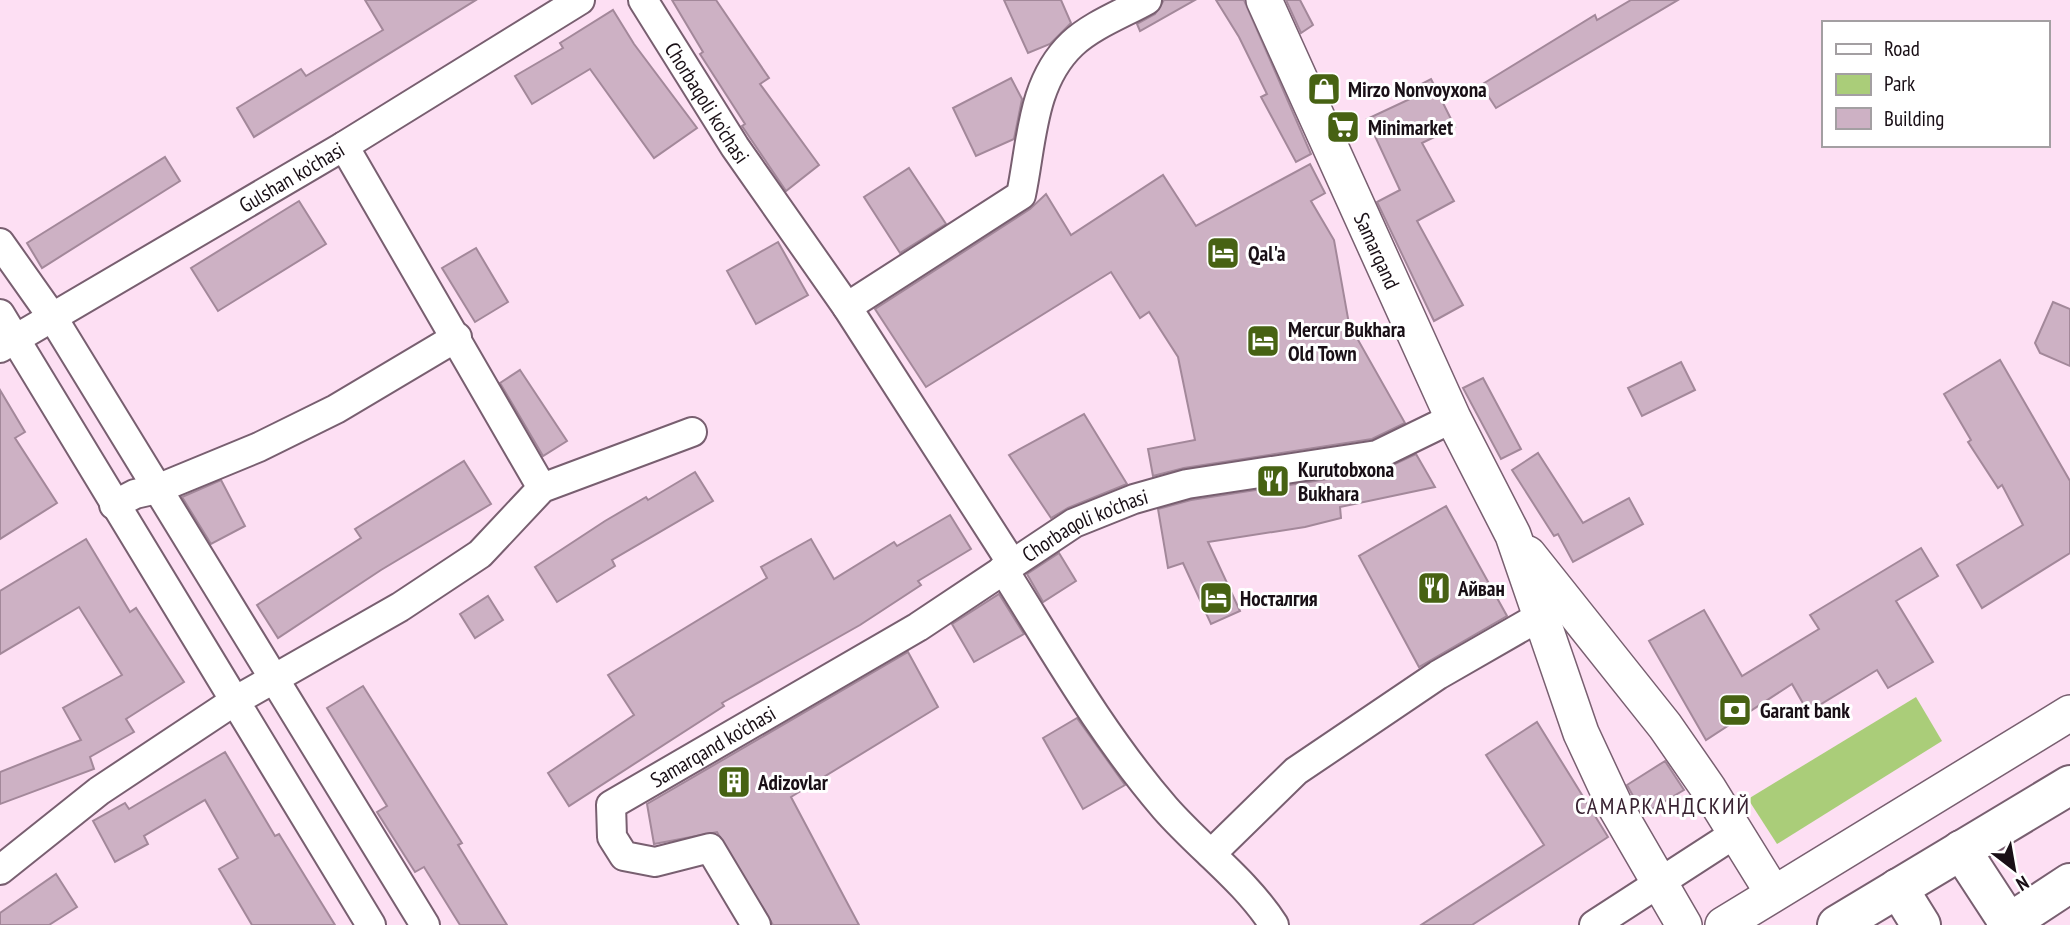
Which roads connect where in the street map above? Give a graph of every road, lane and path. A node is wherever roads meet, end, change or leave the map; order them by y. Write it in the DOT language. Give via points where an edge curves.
graph roads {
  1 [pos="580,0"];
  2 [pos="643,0"];
  3 [pos="1147,0"];
  4 [pos="1264,0"];
  5 [pos="344,146"];
  6 [pos="0,243"];
  7 [pos="847,307"];
  8 [pos="0,314"];
  9 [pos="52,318"];
  10 [pos="457,337"];
  11 [pos="8,344"];
  12 [pos="1452,418"];
  13 [pos="692,432"];
  14 [pos="542,488"];
  15 [pos="157,489"];
  16 [pos="114,505"];
  17 [pos="1513,535"];
  18 [pos="1007,566"];
  19 [pos="1539,617"];
  20 [pos="274,680"];
  21 [pos="233,702"];
  22 [pos="2070,713"];
  23 [pos="2070,785"];
  24 [pos="1736,833"];
  25 [pos="1961,850"];
  26 [pos="1211,854"];
  27 [pos="0,870"];
  28 [pos="1660,883"];
  29 [pos="2070,883"];
  30 [pos="1898,888"];
  31 [pos="1773,893"];
  32 [pos="2008,924"];
  33 [pos="371,925"];
  34 [pos="425,925"];
  35 [pos="756,925"];
  36 [pos="1274,925"];
  37 [pos="1594,925"];
  38 [pos="1684,925"];
  39 [pos="1723,925"];
  40 [pos="1837,925"];
  41 [pos="1921,925"];
  1 -- 5 [label="street, Gulshan ko'chasi"];
  2 -- 7 [label="street, Chorbaqoli ko'chasi" via="734,147"];
  3 -- 7 [label="street" via="1073,43 1053,69 1031,131 1021,195"];
  4 -- 12 [label="street, Samarqand"];
  5 -- 9 [label="street, Gulshan ko'chasi"];
  5 -- 10 [label="street"];
  6 -- 9 [label="street"];
  7 -- 18 [label="street, Chorbaqoli ko'chasi"];
  8 -- 11 [label="street"];
  9 -- 11 [label="street, Gulshan ko'chasi"];
  9 -- 15 [label="street"];
  10 -- 14 [label="street"];
  10 -- 15 [label="street" via="336,409"];
  11 -- 16 [label="street"];
  12 -- 17 [label="street, Samarqand"];
  12 -- 18 [label="street, Chorbaqoli ko'chasi" via="1377,455 1187,484 1133,499 1074,523"];
  13 -- 14 [label="street"];
  14 -- 20 [label="street" via="480,554"];
  15 -- 16 [label="street"];
  15 -- 20 [label="street"];
  16 -- 21 [label="street"];
  17 -- 19 [label="street, Samarqand"];
  17 -- 24 [label="street, Samarqand" via="1665,726"];
  18 -- 26 [label="street" via="1121,752"];
  18 -- 35 [label="street, Samarqand ko'chasi" via="918,626 611,805 612,837 624,856 655,862 710,848"];
  19 -- 26 [label="street" via="1438,675 1296,771"];
  19 -- 28 [label="street, Samarqand" via="1581,733 1615,806"];
  20 -- 21 [label="street"];
  20 -- 34 [label="street"];
  21 -- 27 [label="street" via="99,792"];
  21 -- 33 [label="street"];
  22 -- 31 [label="street"];
  23 -- 25 [label="main road"];
  24 -- 28 [label="street"];
  24 -- 31 [label="street, Samarqand"];
  25 -- 30 [label="main road"];
  25 -- 32 [label="main road"];
  26 -- 36 [label="street"];
  28 -- 37 [label="street"];
  28 -- 38 [label="street, Samarqand"];
  29 -- 32 [label="main road"];
  30 -- 40 [label="main road"];
  30 -- 41 [label="main road"];
  31 -- 39 [label="street"];
}
